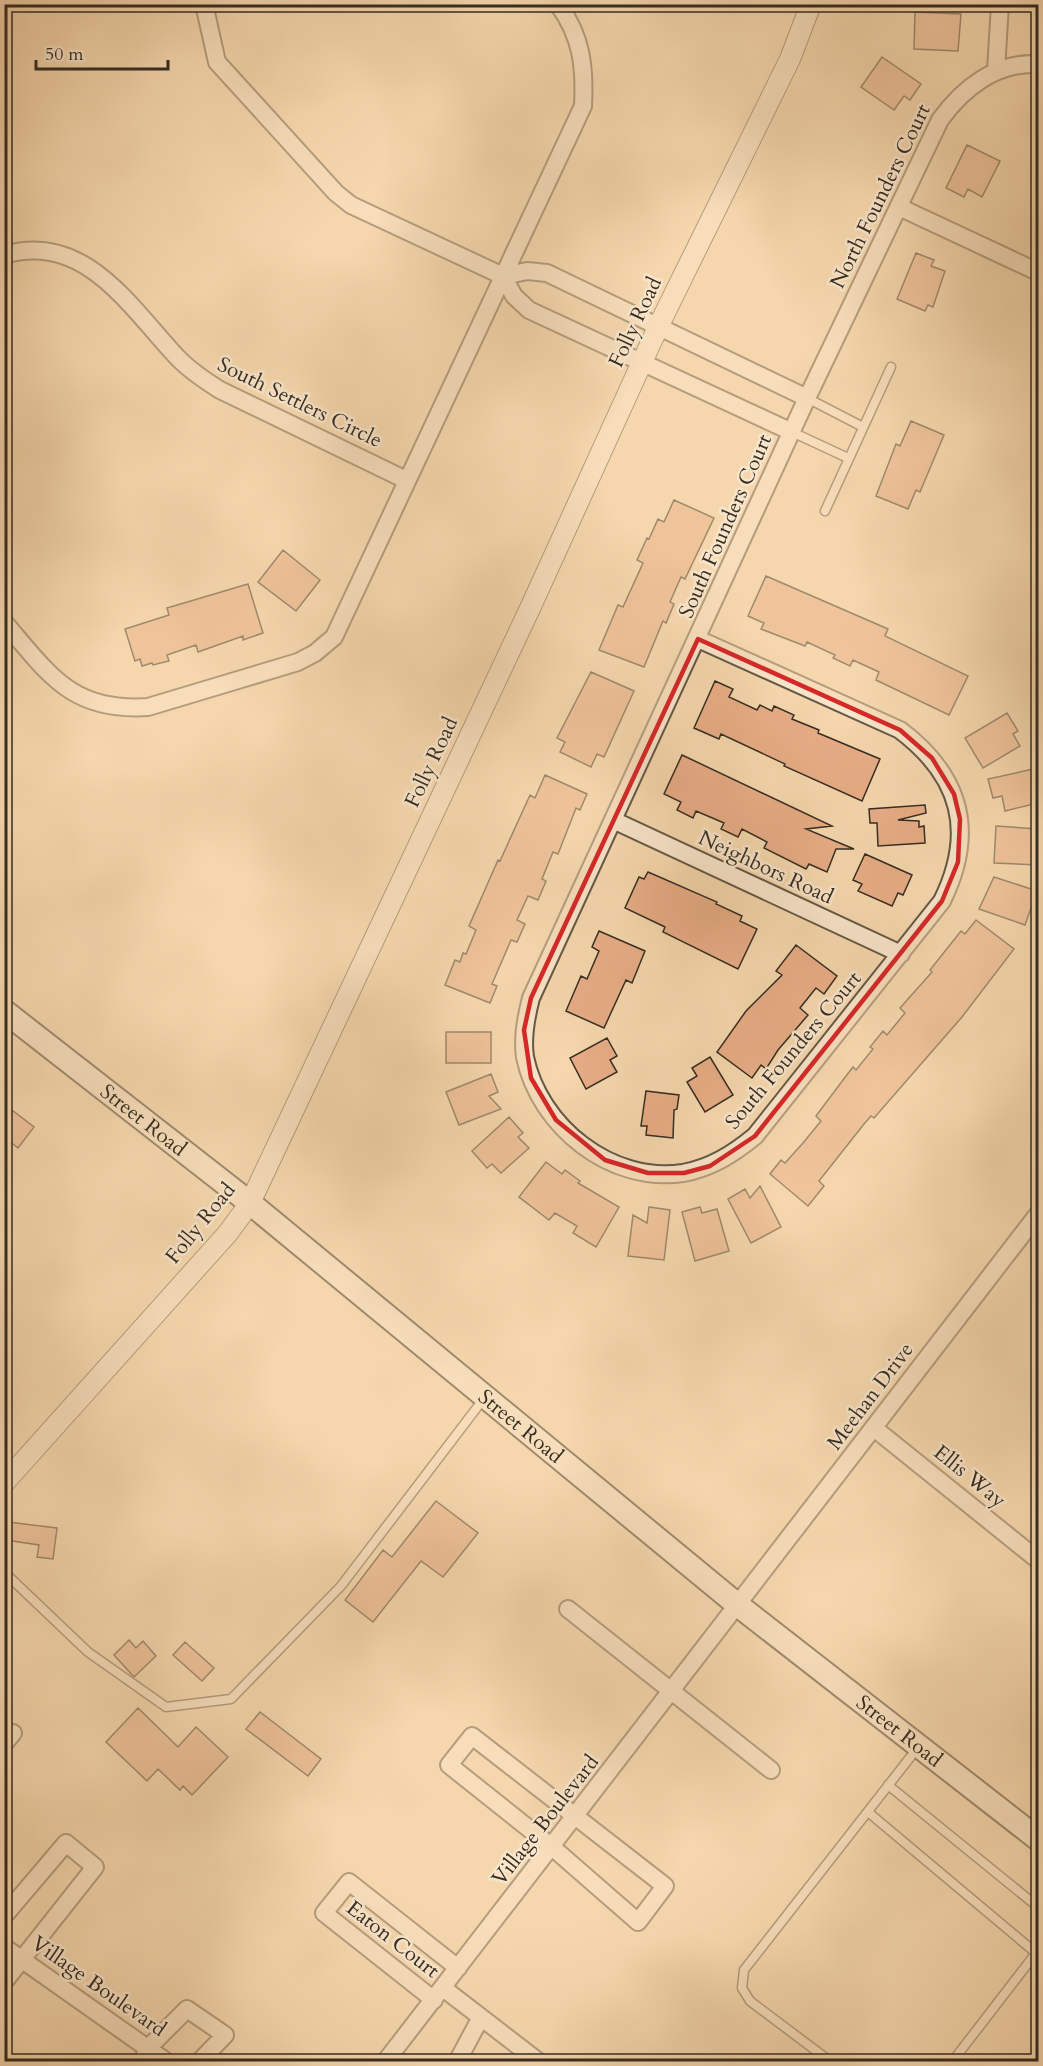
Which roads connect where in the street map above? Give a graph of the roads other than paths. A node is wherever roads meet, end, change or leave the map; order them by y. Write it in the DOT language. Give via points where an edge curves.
graph roads {
  1 [pos="204,4"];
  2 [pos="558,4"];
  3 [pos="811,4"];
  4 [pos="1000,4"];
  5 [pos="1038,64"];
  6 [pos="996,71"];
  7 [pos="899,207"];
  8 [pos="4,255"];
  9 [pos="1038,272"];
  10 [pos="503,276"];
  11 [pos="659,325"];
  12 [pos="642,363"];
  13 [pos="891,367"];
  14 [pos="807,398"];
  15 [pos="863,427"];
  16 [pos="792,432"];
  17 [pos="848,458"];
  18 [pos="406,480"];
  19 [pos="825,511"];
  20 [pos="4,622"];
  21 [pos="698,639"];
  22 [pos="613,820"];
  23 [pos="901,954"];
  24 [pos="4,1011"];
  25 [pos="250,1203"];
  26 [pos="1038,1214"];
  27 [pos="485,1397"];
  28 [pos="874,1428"];
  29 [pos="4,1483"];
  30 [pos="1038,1560"];
  31 [pos="4,1572"];
  32 [pos="739,1606"];
  33 [pos="568,1609"];
  34 [pos="673,1691"];
  35 [pos="919,1746"];
  36 [pos="771,1770"];
  37 [pos="888,1785"];
  38 [pos="868,1812"];
  39 [pos="575,1817"];
  40 [pos="1038,1839"];
  41 [pos="552,1847"];
  42 [pos="1038,1907"];
  43 [pos="4,1916"];
  44 [pos="4,1947"];
  45 [pos="1037,1951"];
  46 [pos="22,1959"];
  47 [pos="458,1968"];
  48 [pos="4,1982"];
  49 [pos="438,1994"];
  50 [pos="481,2017"];
  51 [pos="145,2055"];
  52 [pos="516,2055"];
  53 [pos="167,2061"];
  54 [pos="199,2061"];
  55 [pos="386,2061"];
  56 [pos="457,2061"];
  57 [pos="539,2061"];
  58 [pos="831,2061"];
  59 [pos="952,2061"];
  1 -- 10 [label="street" via="217,62 336,193 351,205"];
  2 -- 10 [label="street" via="574,29 581,50 585,71 583,106"];
  3 -- 11 [label="street, Folly Road" via="790,59"];
  4 -- 6 [label="street"];
  5 -- 6 [label="street, North Founders Court"];
  6 -- 7 [label="street, North Founders Court" via="954,100 940,120"];
  7 -- 9 [label="street"];
  7 -- 14 [label="street, North Founders Court"];
  8 -- 18 [label="street, South Settlers Circle" via="40,251 72,258 87,266 111,283 177,357 202,379"];
  10 -- 11 [label="street" via="527,271 547,273"];
  10 -- 12 [label="street" via="528,310"];
  10 -- 18 [label="street"];
  11 -- 12 [label="street, Folly Road"];
  11 -- 14 [label="street"];
  12 -- 16 [label="street"];
  12 -- 25 [label="street, Folly Road"];
  13 -- 15 [label="lane"];
  14 -- 15 [label="lane"];
  14 -- 16 [label="street, North Founders Court"];
  15 -- 17 [label="lane"];
  16 -- 17 [label="lane"];
  16 -- 21 [label="street, South Founders Court"];
  17 -- 19 [label="lane"];
  18 -- 20 [label="street" via="334,637 298,662 148,707 110,706 72,693 56,682"];
  21 -- 22 [label="street, South Founders Court"];
  21 -- 23 [label="street, South Founders Court" via="900,730 932,758 946,779 960,819 958,862 942,901"];
  22 -- 23 [label="street, Neighbors Road"];
  22 -- 23 [label="street, South Founders Court" via="531,998 524,1030 525,1054 541,1100 582,1145 605,1160 630,1169 666,1174 710,1166 734,1153 755,1136"];
  24 -- 25 [label="main road, Street Road"];
  25 -- 27 [label="main road, Street Road"];
  25 -- 29 [label="street, Folly Road" via="228,1233"];
  26 -- 28 [label="street, Meehan Drive"];
  27 -- 31 [label="lane" via="340,1586 231,1699 166,1707 88,1652"];
  27 -- 32 [label="main road, Street Road"];
  28 -- 30 [label="street, Ellis Way"];
  28 -- 32 [label="street, Meehan Drive"];
  32 -- 34 [label="street, Village Boulevard"];
  32 -- 35 [label="main road, Street Road"];
  33 -- 34 [label="street"];
  34 -- 36 [label="street"];
  34 -- 39 [label="street, Village Boulevard"];
  35 -- 37 [label="lane"];
  35 -- 40 [label="main road, Street Road"];
  37 -- 38 [label="lane"];
  37 -- 42 [label="lane"];
  38 -- 45 [label="lane"];
  38 -- 58 [label="lane" via="744,1970 742,1988 750,2001"];
  39 -- 41 [label="street, Village Boulevard"];
  39 -- 41 [label="street" via="665,1886 638,1922"];
  39 -- 41 [label="street" via="472,1736 449,1765"];
  41 -- 47 [label="street, Village Boulevard"];
  43 -- 46 [label="street" via="66,1843 94,1867"];
  44 -- 46 [label="street, Village Boulevard"];
  45 -- 59 [label="lane"];
  46 -- 48 [label="street"];
  46 -- 51 [label="street, Village Boulevard"];
  47 -- 49 [label="street, Village Boulevard"];
  47 -- 49 [label="street, Eaton Court" via="349,1882 324,1913"];
  49 -- 50 [label="street"];
  49 -- 55 [label="street, Village Boulevard"];
  50 -- 52 [label="street"];
  50 -- 56 [label="street"];
  51 -- 53 [label="street, Village Boulevard"];
  51 -- 54 [label="street" via="187,2009 225,2035"];
  52 -- 57 [label="street"];
}
